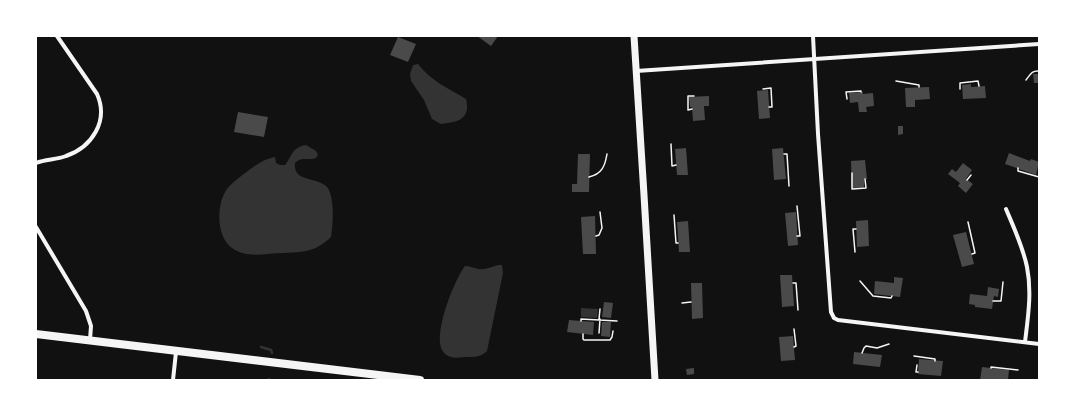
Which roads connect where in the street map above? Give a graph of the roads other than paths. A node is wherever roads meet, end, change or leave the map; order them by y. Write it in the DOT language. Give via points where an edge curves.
graph roads {
  1 [pos="57,36"];
  2 [pos="634,36"];
  3 [pos="813,36"];
  4 [pos="1039,44"];
  5 [pos="815,58"];
  6 [pos="636,71"];
  7 [pos="36,163"];
  8 [pos="1006,208"];
  9 [pos="36,227"];
  10 [pos="36,334"];
  11 [pos="90,340"];
  12 [pos="1025,342"];
  13 [pos="1039,344"];
  14 [pos="176,352"];
  15 [pos="173,380"];
  16 [pos="420,380"];
  17 [pos="654,380"];
  1 -- 7 [label="street" via="97,94 100,101 99,125 91,140 82,148 65,157"];
  2 -- 6 [label="street"];
  3 -- 5 [label="street"];
  4 -- 5 [label="street"];
  5 -- 6 [label="street"];
  5 -- 12 [label="street" via="831,312 834,318"];
  6 -- 17 [label="street"];
  8 -- 12 [label="street" via="1027,267 1029,310"];
  9 -- 11 [label="street" via="86,311 91,326"];
  10 -- 11 [label="main road"];
  11 -- 14 [label="main road"];
  12 -- 13 [label="street"];
  14 -- 15 [label="street"];
  14 -- 16 [label="main road"];
}
